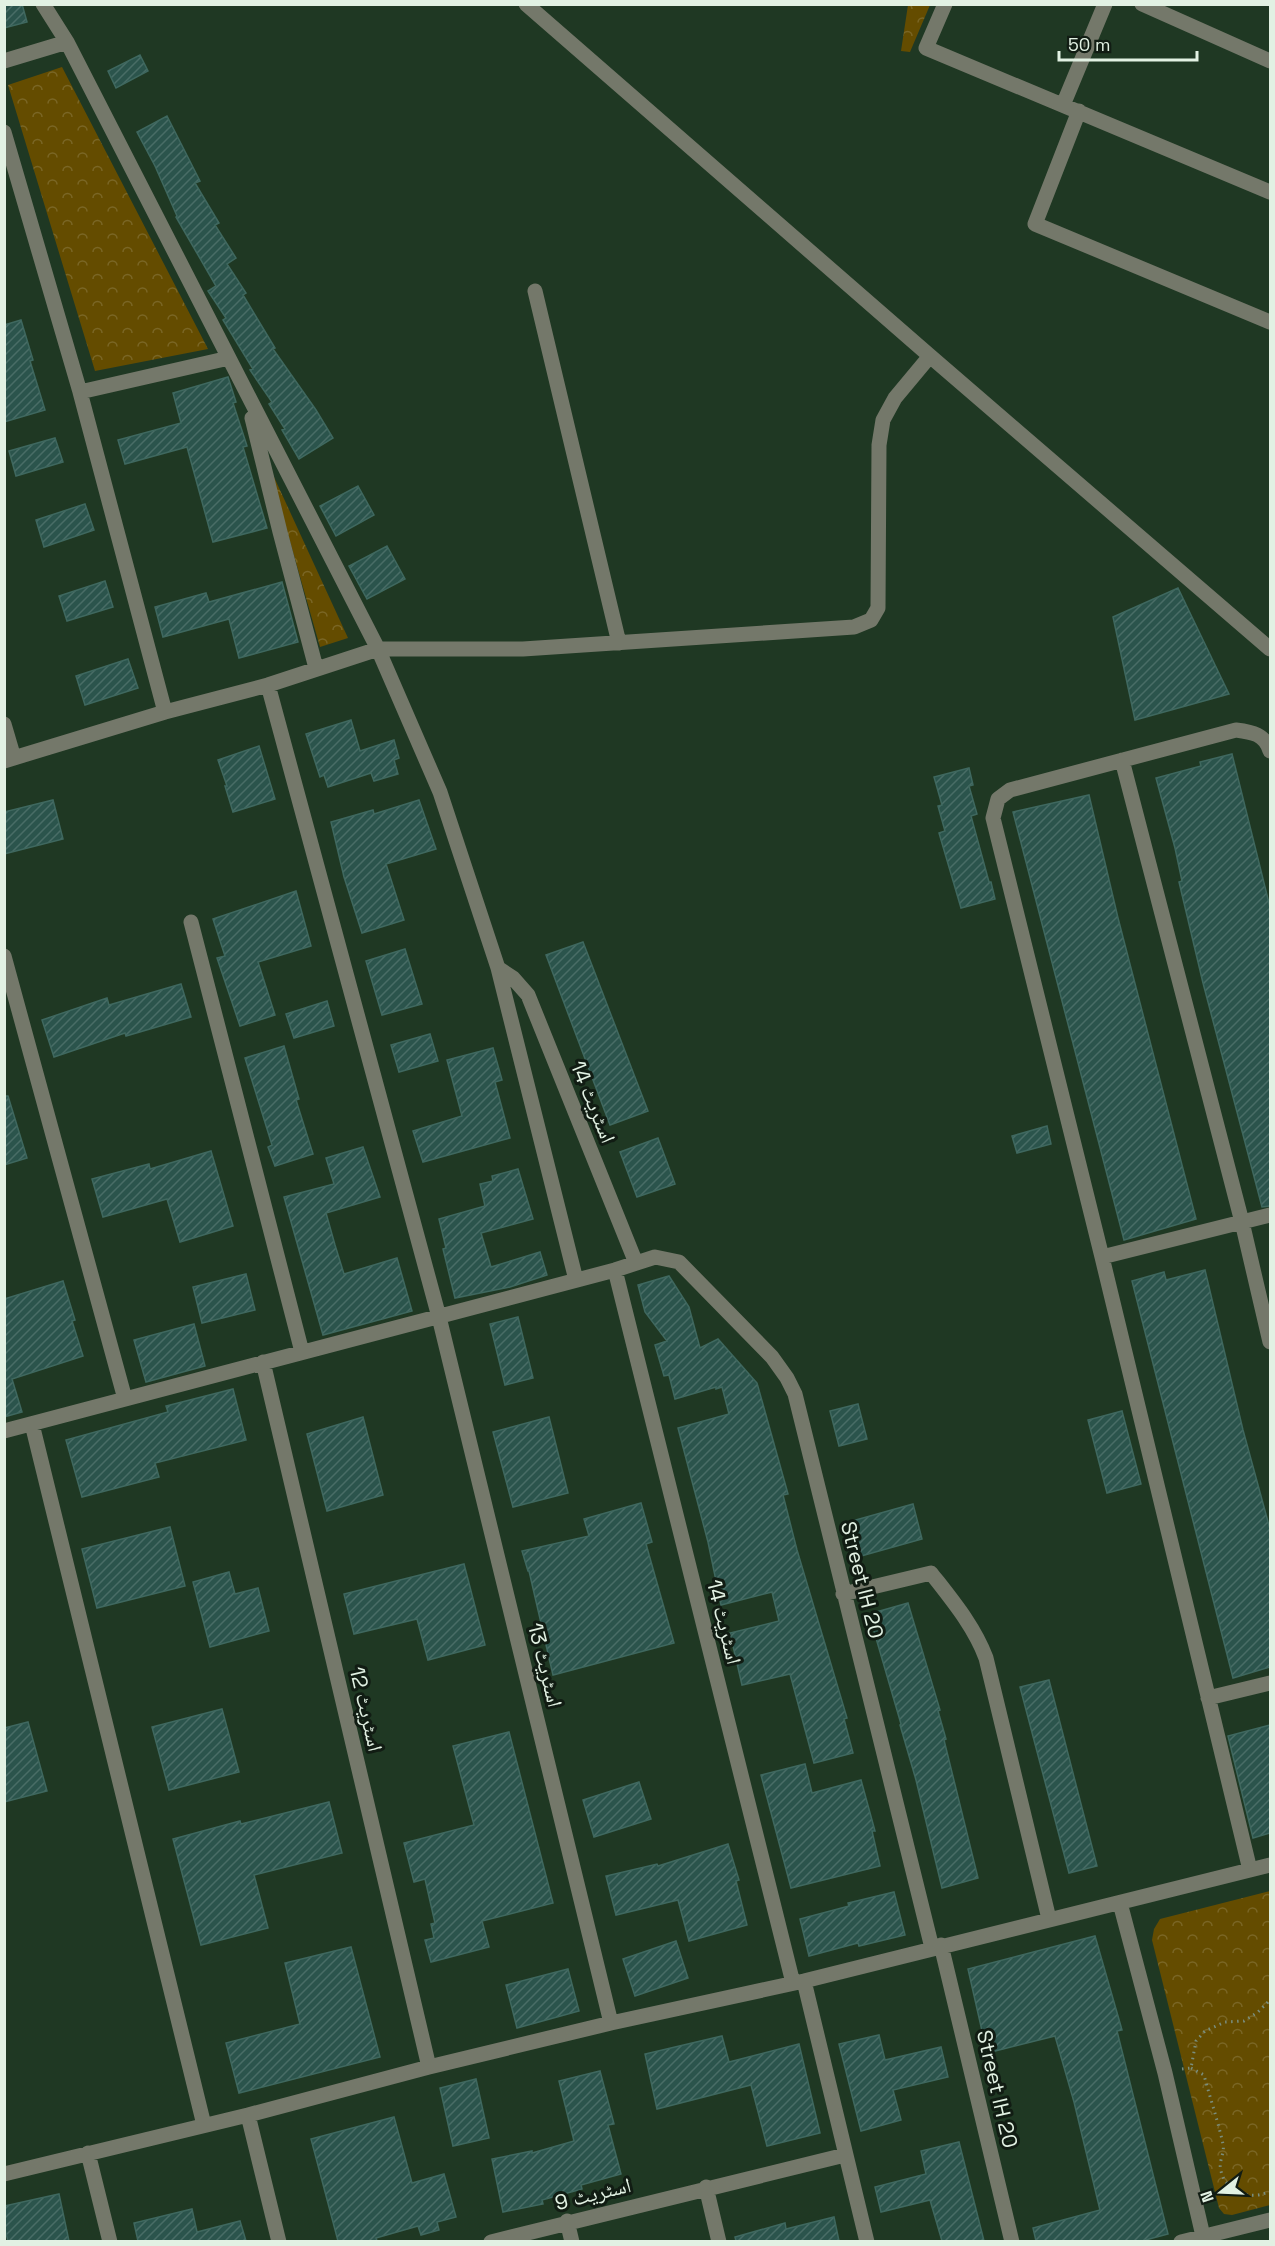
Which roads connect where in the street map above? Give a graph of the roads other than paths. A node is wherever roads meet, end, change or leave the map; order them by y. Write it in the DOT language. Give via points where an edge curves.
graph roads {
  1 [pos="43,4"];
  2 [pos="526,4"];
  3 [pos="945,4"];
  4 [pos="1105,4"];
  5 [pos="1142,4"];
  6 [pos="67,42"];
  7 [pos="1270,61"];
  8 [pos="4,62"];
  9 [pos="1063,105"];
  10 [pos="1079,111"];
  11 [pos="4,132"];
  12 [pos="1270,192"];
  13 [pos="535,291"];
  14 [pos="1270,322"];
  15 [pos="930,357"];
  16 [pos="229,358"];
  17 [pos="81,392"];
  18 [pos="247,396"];
  19 [pos="619,643"];
  20 [pos="378,649"];
  21 [pos="1270,649"];
  22 [pos="316,668"];
  23 [pos="268,684"];
  24 [pos="165,712"];
  25 [pos="4,724"];
  26 [pos="1269,748"];
  27 [pos="9,759"];
  28 [pos="1122,760"];
  29 [pos="191,922"];
  30 [pos="4,956"];
  31 [pos="498,968"];
  32 [pos="1270,1215"];
  33 [pos="1242,1222"];
  34 [pos="1102,1257"];
  35 [pos="636,1263"];
  36 [pos="615,1270"];
  37 [pos="576,1280"];
  38 [pos="439,1317"];
  39 [pos="1270,1342"];
  40 [pos="302,1353"];
  41 [pos="263,1362"];
  42 [pos="125,1399"];
  43 [pos="32,1424"];
  44 [pos="4,1431"];
  45 [pos="843,1594"];
  46 [pos="1270,1683"];
  47 [pos="1208,1698"];
  48 [pos="1270,1865"];
  49 [pos="1250,1870"];
  50 [pos="1120,1903"];
  51 [pos="1049,1919"];
  52 [pos="937,1947"];
  53 [pos="798,1982"];
  54 [pos="611,2023"];
  55 [pos="429,2067"];
  56 [pos="248,2115"];
  57 [pos="204,2125"];
  58 [pos="88,2153"];
  59 [pos="845,2155"];
  60 [pos="4,2174"];
  61 [pos="706,2187"];
  62 [pos="1270,2220"];
  63 [pos="567,2221"];
  64 [pos="1203,2236"];
  65 [pos="110,2241"];
  66 [pos="279,2241"];
  67 [pos="491,2241"];
  68 [pos="572,2241"];
  69 [pos="719,2241"];
  70 [pos="867,2241"];
  71 [pos="1012,2241"];
  72 [pos="1181,2241"];
  1 -- 6 [label="street"];
  2 -- 15 [label="street"];
  3 -- 9 [label="street" via="927,48"];
  4 -- 9 [label="street"];
  5 -- 7 [label="street"];
  6 -- 8 [label="street"];
  6 -- 16 [label="street"];
  9 -- 10 [label="street"];
  10 -- 12 [label="street"];
  10 -- 14 [label="street" via="1035,224"];
  11 -- 17 [label="street"];
  13 -- 19 [label="street"];
  15 -- 19 [label="street" via="895,398 883,420 879,446 878,608 872,620 854,627"];
  15 -- 21 [label="street"];
  16 -- 17 [label="street"];
  16 -- 18 [label="street"];
  17 -- 24 [label="street"];
  18 -- 20 [label="street"];
  18 -- 22 [label="street"];
  19 -- 20 [label="street" via="523,649"];
  20 -- 22 [label="street"];
  20 -- 31 [label="street" via="440,792"];
  22 -- 23 [label="street"];
  23 -- 24 [label="street"];
  23 -- 38 [label="street, اسٹریٹ 13"];
  24 -- 27 [label="street"];
  25 -- 27 [label="street"];
  26 -- 28 [label="street" via="1256,732 1236,730"];
  28 -- 33 [label="street"];
  28 -- 34 [label="street" via="1010,790 998,799 993,818"];
  29 -- 40 [label="street"];
  30 -- 42 [label="street"];
  31 -- 35 [label="street, اسٹریٹ 14" via="528,994"];
  31 -- 37 [label="street"];
  32 -- 33 [label="street"];
  33 -- 34 [label="street"];
  33 -- 39 [label="street"];
  34 -- 47 [label="street"];
  35 -- 36 [label="street"];
  35 -- 45 [label="street, Street IH 20" via="655,1257 679,1262 788,1378"];
  36 -- 37 [label="street"];
  36 -- 53 [label="street, اسٹریٹ 14"];
  37 -- 38 [label="street"];
  38 -- 40 [label="street"];
  38 -- 54 [label="street, اسٹریٹ 13"];
  40 -- 41 [label="street"];
  41 -- 42 [label="street"];
  41 -- 55 [label="street, اسٹریٹ 12"];
  42 -- 43 [label="street"];
  43 -- 44 [label="street"];
  43 -- 57 [label="street"];
  45 -- 51 [label="street" via="931,1573 962,1613 986,1658"];
  45 -- 52 [label="street, Street IH 20"];
  46 -- 47 [label="street"];
  47 -- 49 [label="street"];
  48 -- 49 [label="street"];
  49 -- 50 [label="street"];
  50 -- 51 [label="street"];
  50 -- 64 [label="street"];
  51 -- 52 [label="street"];
  52 -- 53 [label="street"];
  52 -- 71 [label="street, Street IH 20"];
  53 -- 54 [label="street"];
  53 -- 59 [label="street, اسٹریٹ 14"];
  54 -- 55 [label="street"];
  55 -- 56 [label="street"];
  56 -- 57 [label="street"];
  56 -- 66 [label="street"];
  57 -- 58 [label="street"];
  58 -- 60 [label="street"];
  58 -- 65 [label="street"];
  59 -- 61 [label="street, اسٹریٹ 9"];
  59 -- 70 [label="street, اسٹریٹ 14"];
  61 -- 63 [label="street, اسٹریٹ 9"];
  61 -- 69 [label="street"];
  62 -- 64 [label="street"];
  63 -- 67 [label="street, اسٹریٹ 9"];
  63 -- 68 [label="street"];
  64 -- 72 [label="street"];
}
